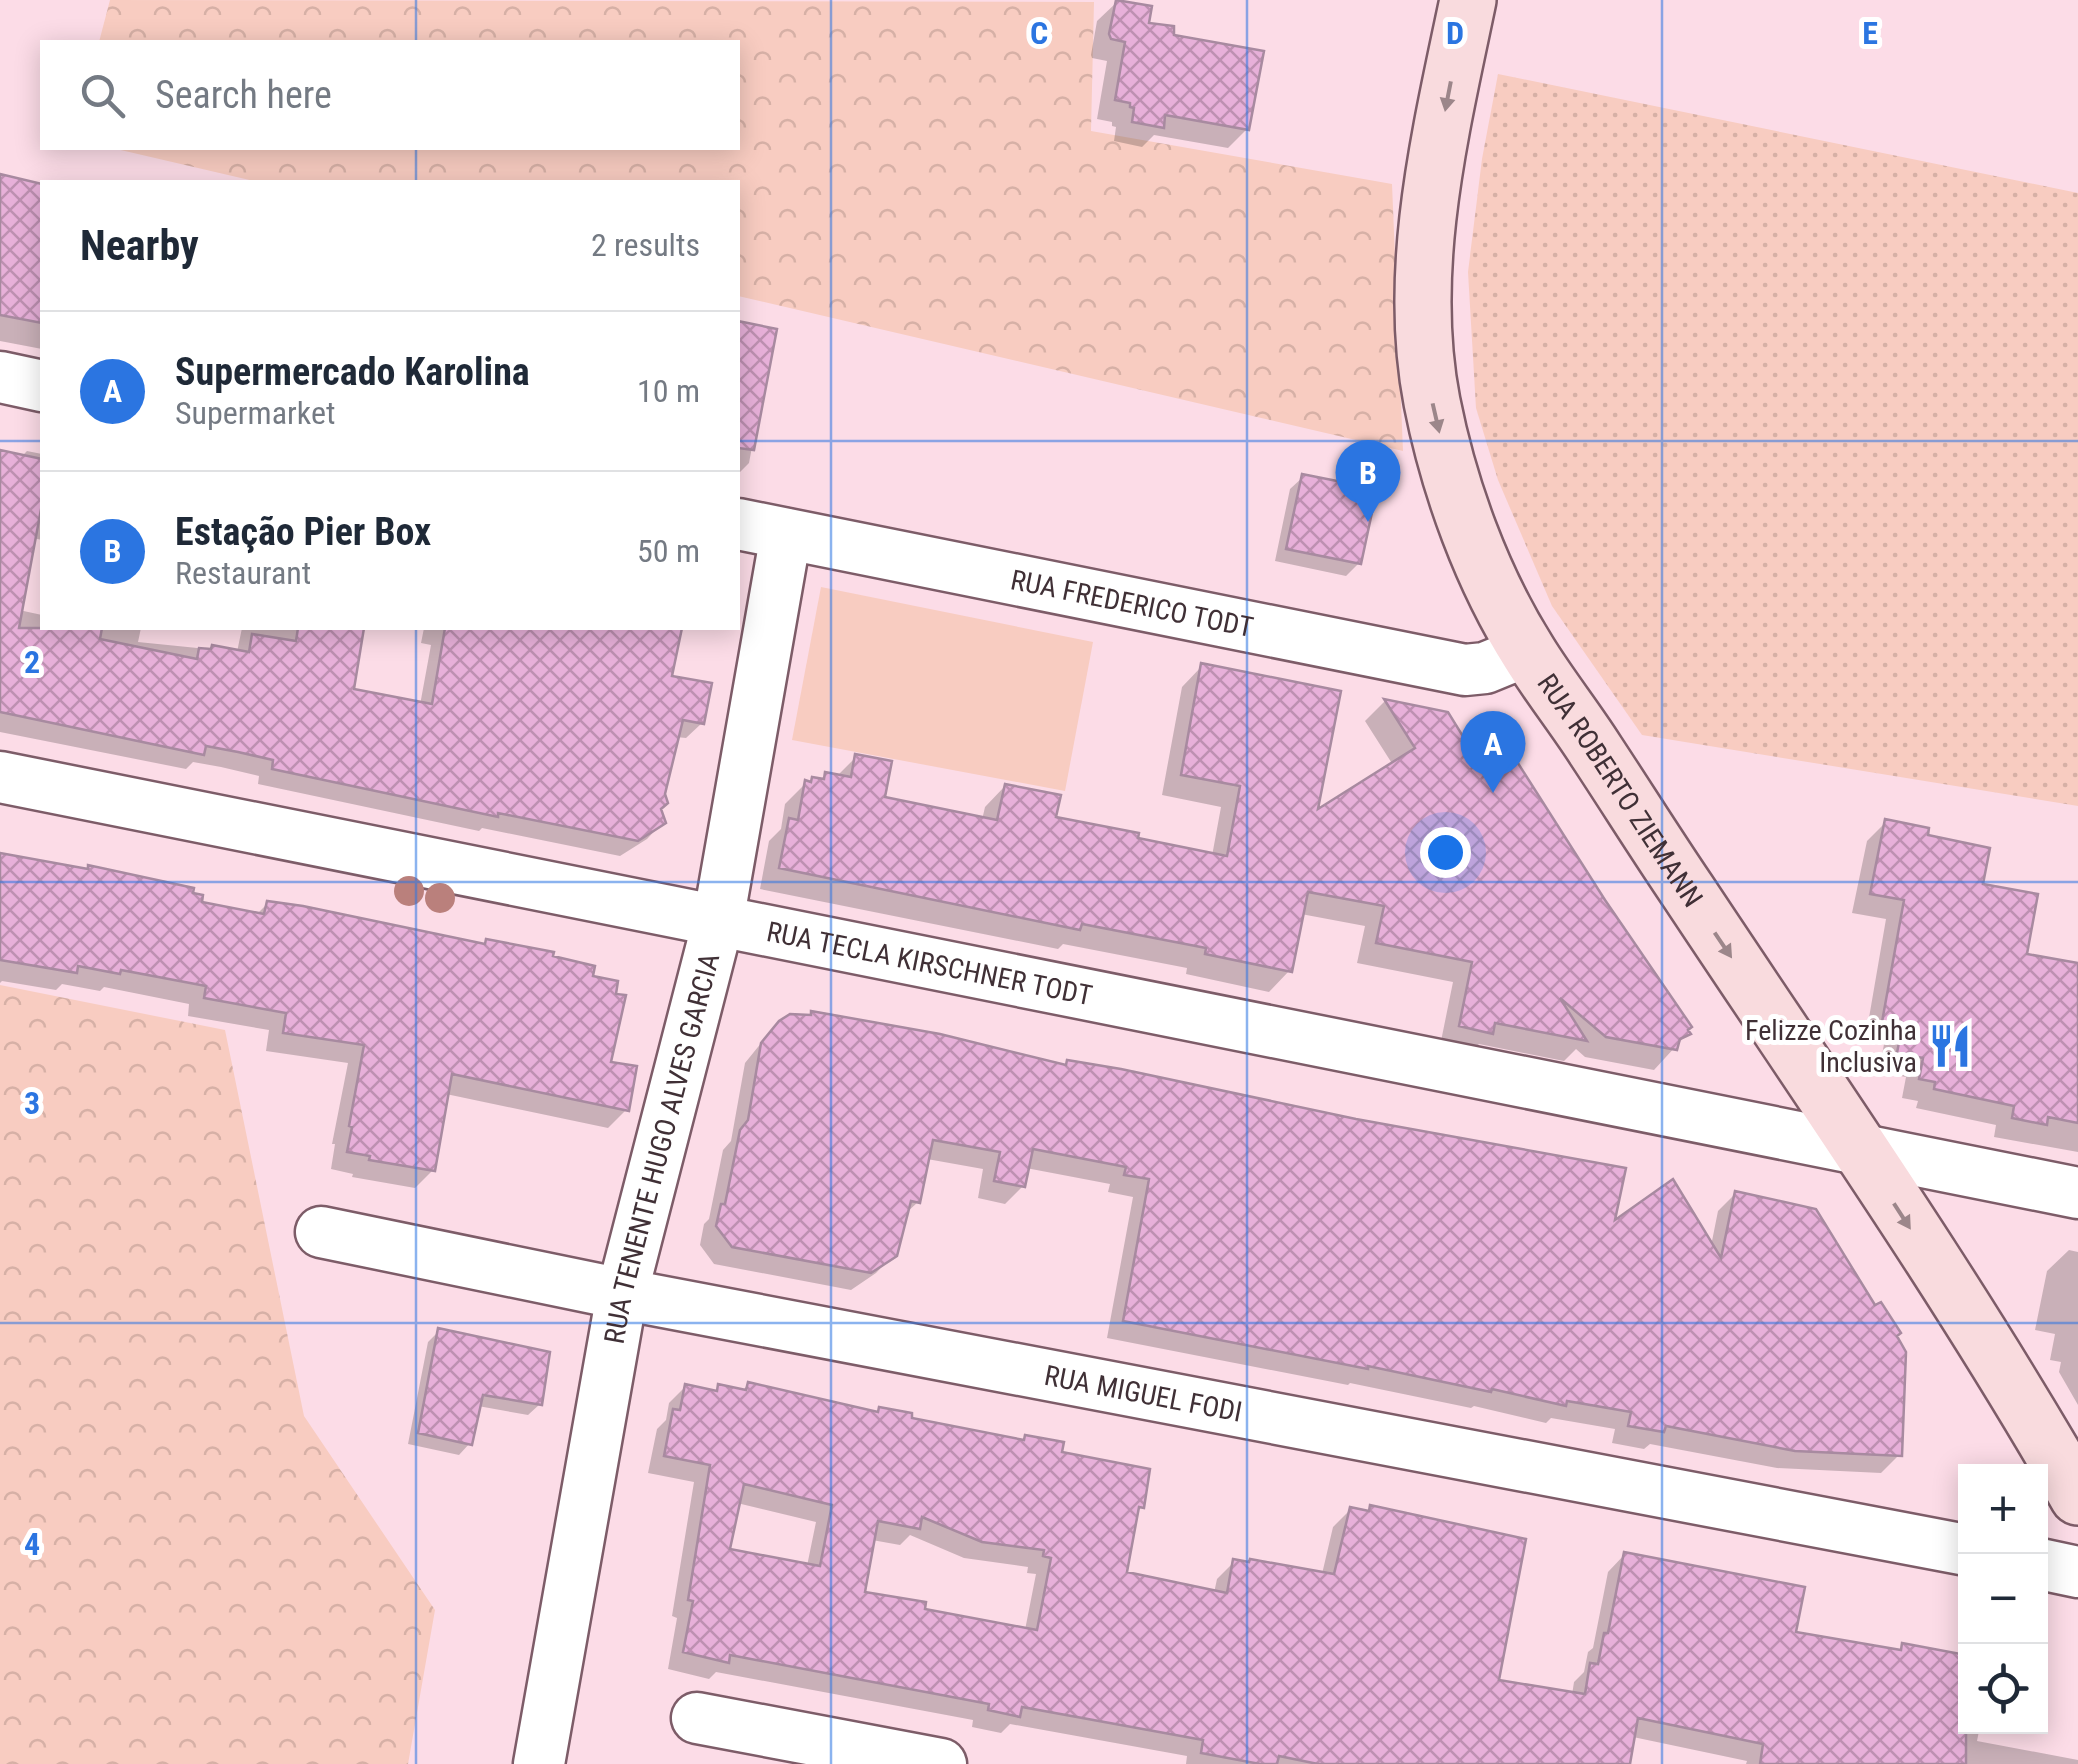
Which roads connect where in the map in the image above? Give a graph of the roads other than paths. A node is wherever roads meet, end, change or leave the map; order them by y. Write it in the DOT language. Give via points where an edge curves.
graph roads {
  1 [pos="1468,0"];
  2 [pos="0,377"];
  3 [pos="40,386"];
  4 [pos="740,524"];
  5 [pos="786,534"];
  6 [pos="1527,650"];
  7 [pos="0,777"];
  8 [pos="718,922"];
  9 [pos="1860,1151"];
  10 [pos="2078,1194"];
  11 [pos="321,1232"];
  12 [pos="622,1294"];
  13 [pos="2078,1497"];
  14 [pos="1958,1548"];
  15 [pos="2048,1566"];
  16 [pos="2078,1572"];
  17 [pos="697,1718"];
  18 [pos="539,1764"];
  19 [pos="941,1764"];
  1 -- 6 [label="main road, RUA ROBERTO ZIEMANN, one-way" via="1430,211 1425,348 1455,489 1482,562"];
  2 -- 3 [label="street"];
  4 -- 5 [label="street, RUA FREDERICO TODT"];
  5 -- 6 [label="street, RUA FREDERICO TODT" via="1465,670"];
  5 -- 8 [label="street, RUA TENENTE HUGO ALVES GARCIA"];
  6 -- 9 [label="main road, RUA ROBERTO ZIEMANN, one-way"];
  7 -- 8 [label="street, RUA TECLA KIRSCHNER TODT"];
  8 -- 9 [label="street, RUA TECLA KIRSCHNER TODT"];
  8 -- 12 [label="street, RUA TENENTE HUGO ALVES GARCIA"];
  9 -- 10 [label="street, RUA TECLA KIRSCHNER TODT"];
  9 -- 13 [label="main road, RUA ROBERTO ZIEMANN, one-way"];
  11 -- 12 [label="street, RUA MIGUEL FODI"];
  12 -- 14 [label="street, RUA MIGUEL FODI"];
  12 -- 18 [label="street, RUA TENENTE HUGO ALVES GARCIA"];
  15 -- 16 [label="street"];
  17 -- 19 [label="street"];
}
